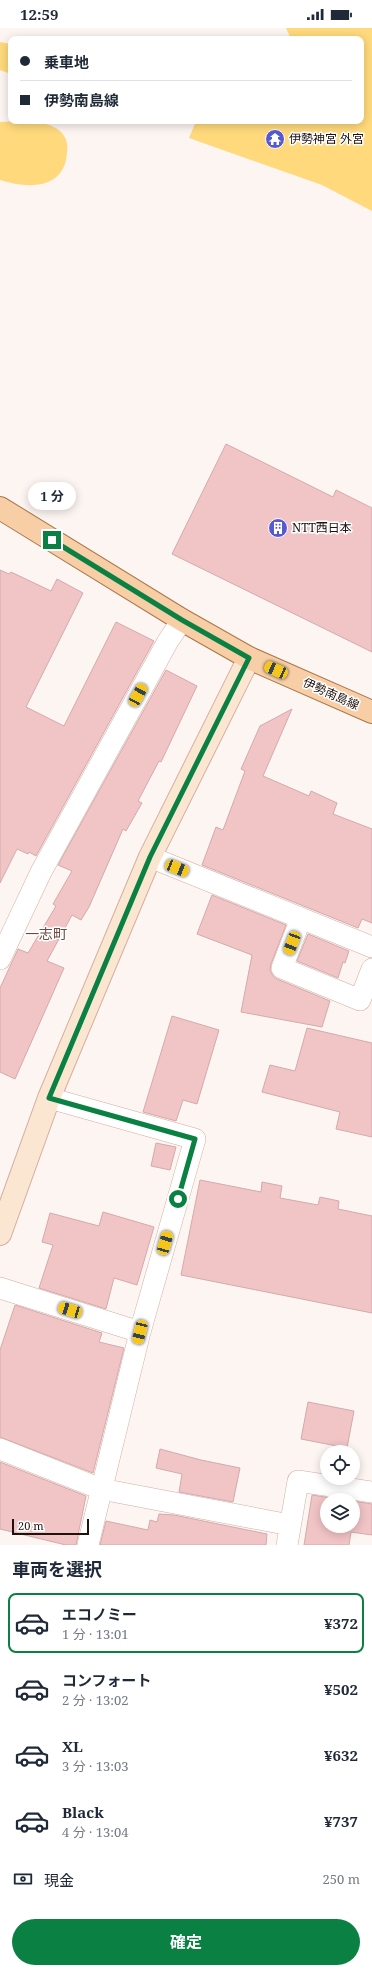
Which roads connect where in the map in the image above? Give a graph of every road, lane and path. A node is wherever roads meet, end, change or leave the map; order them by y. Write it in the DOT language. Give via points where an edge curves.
graph roads {
  1 [pos="0,508"];
  2 [pos="182,620"];
  3 [pos="249,658"];
  4 [pos="372,712"];
  5 [pos="150,857"];
  6 [pos="301,918"];
  7 [pos="372,947"];
  8 [pos="0,959"];
  9 [pos="372,968"];
  10 [pos="49,1098"];
  11 [pos="0,1234"];
  12 [pos="0,1288"];
  13 [pos="140,1332"];
  14 [pos="0,1450"];
  15 [pos="101,1489"];
  16 [pos="372,1492"];
  17 [pos="289,1535"];
  18 [pos="88,1545"];
  1 -- 2 [label="main road, 伊勢南島線"];
  2 -- 3 [label="main road, 伊勢南島線"];
  2 -- 8 [label="street" via="164,648 41,872"];
  3 -- 4 [label="main road, 伊勢南島線"];
  3 -- 5 [label="street"];
  5 -- 6 [label="street"];
  5 -- 10 [label="street"];
  6 -- 7 [label="street"];
  6 -- 9 [label="street" via="282,968 360,1000"];
  10 -- 11 [label="street"];
  10 -- 13 [label="street" via="195,1139"];
  12 -- 13 [label="street"];
  13 -- 15 [label="street"];
  14 -- 15 [label="street"];
  15 -- 17 [label="street"];
  15 -- 18 [label="street"];
  16 -- 17 [label="street" via="298,1481"];
}
